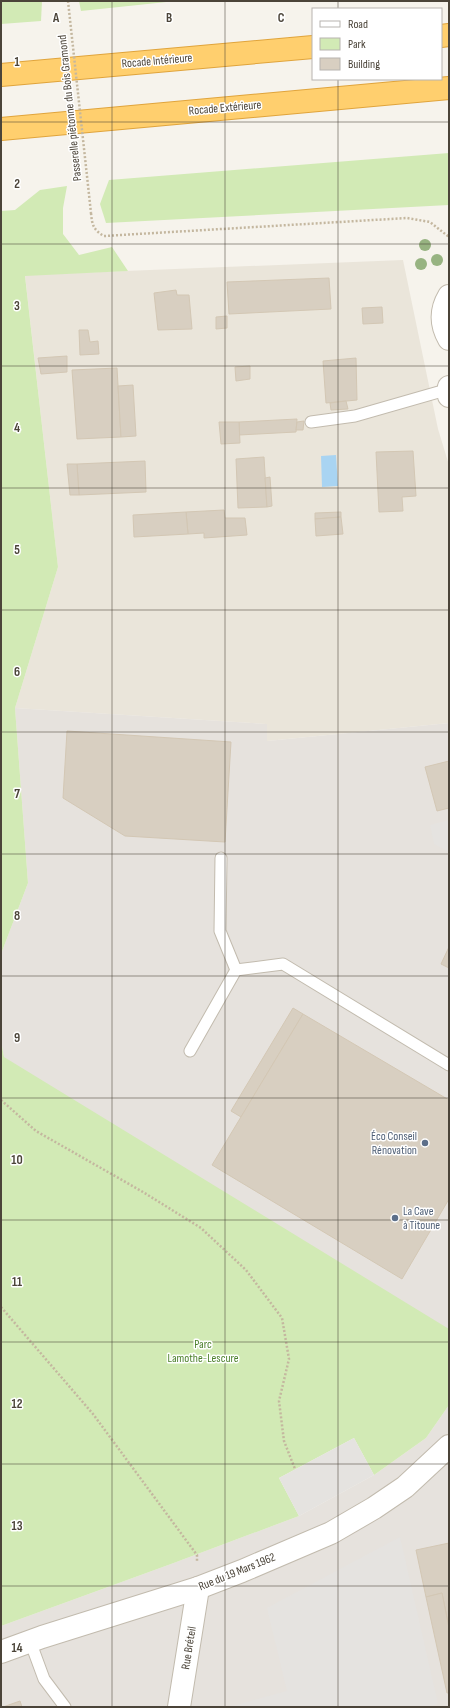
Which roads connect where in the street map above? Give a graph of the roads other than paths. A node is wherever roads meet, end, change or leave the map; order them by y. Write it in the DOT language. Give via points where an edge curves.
graph roads {
  1 [pos="312,47"];
  2 [pos="1,75"];
  3 [pos="449,88"];
  4 [pos="1,129"];
  5 [pos="449,296"];
  6 [pos="449,339"];
  7 [pos="449,388"];
  8 [pos="449,396"];
  9 [pos="311,422"];
  10 [pos="221,858"];
  11 [pos="236,970"];
  12 [pos="190,1051"];
  13 [pos="449,1065"];
  14 [pos="449,1446"];
  15 [pos="198,1588"];
  16 [pos="30,1641"];
  17 [pos="1,1652"];
  18 [pos="65,1707"];
  19 [pos="179,1707"];
  1 -- 2 [label="highway, Rocade Intérieure"];
  3 -- 4 [label="highway, Rocade Extérieure"];
  5 -- 6 [label="street" via="443,308 442,319"];
  7 -- 8 [label="street"];
  7 -- 9 [label="lane" via="355,416"];
  10 -- 11 [label="lane" via="220,931"];
  11 -- 12 [label="lane"];
  11 -- 13 [label="lane" via="284,964"];
  14 -- 15 [label="street, Rue du 19 Mars 1962" via="405,1487 331,1533"];
  15 -- 16 [label="street, Rue du 19 Mars 1962"];
  15 -- 19 [label="street, Rue Bréteil"];
  16 -- 17 [label="street, Rue du 19 Mars 1962"];
  16 -- 18 [label="lane" via="44,1679"];
}
